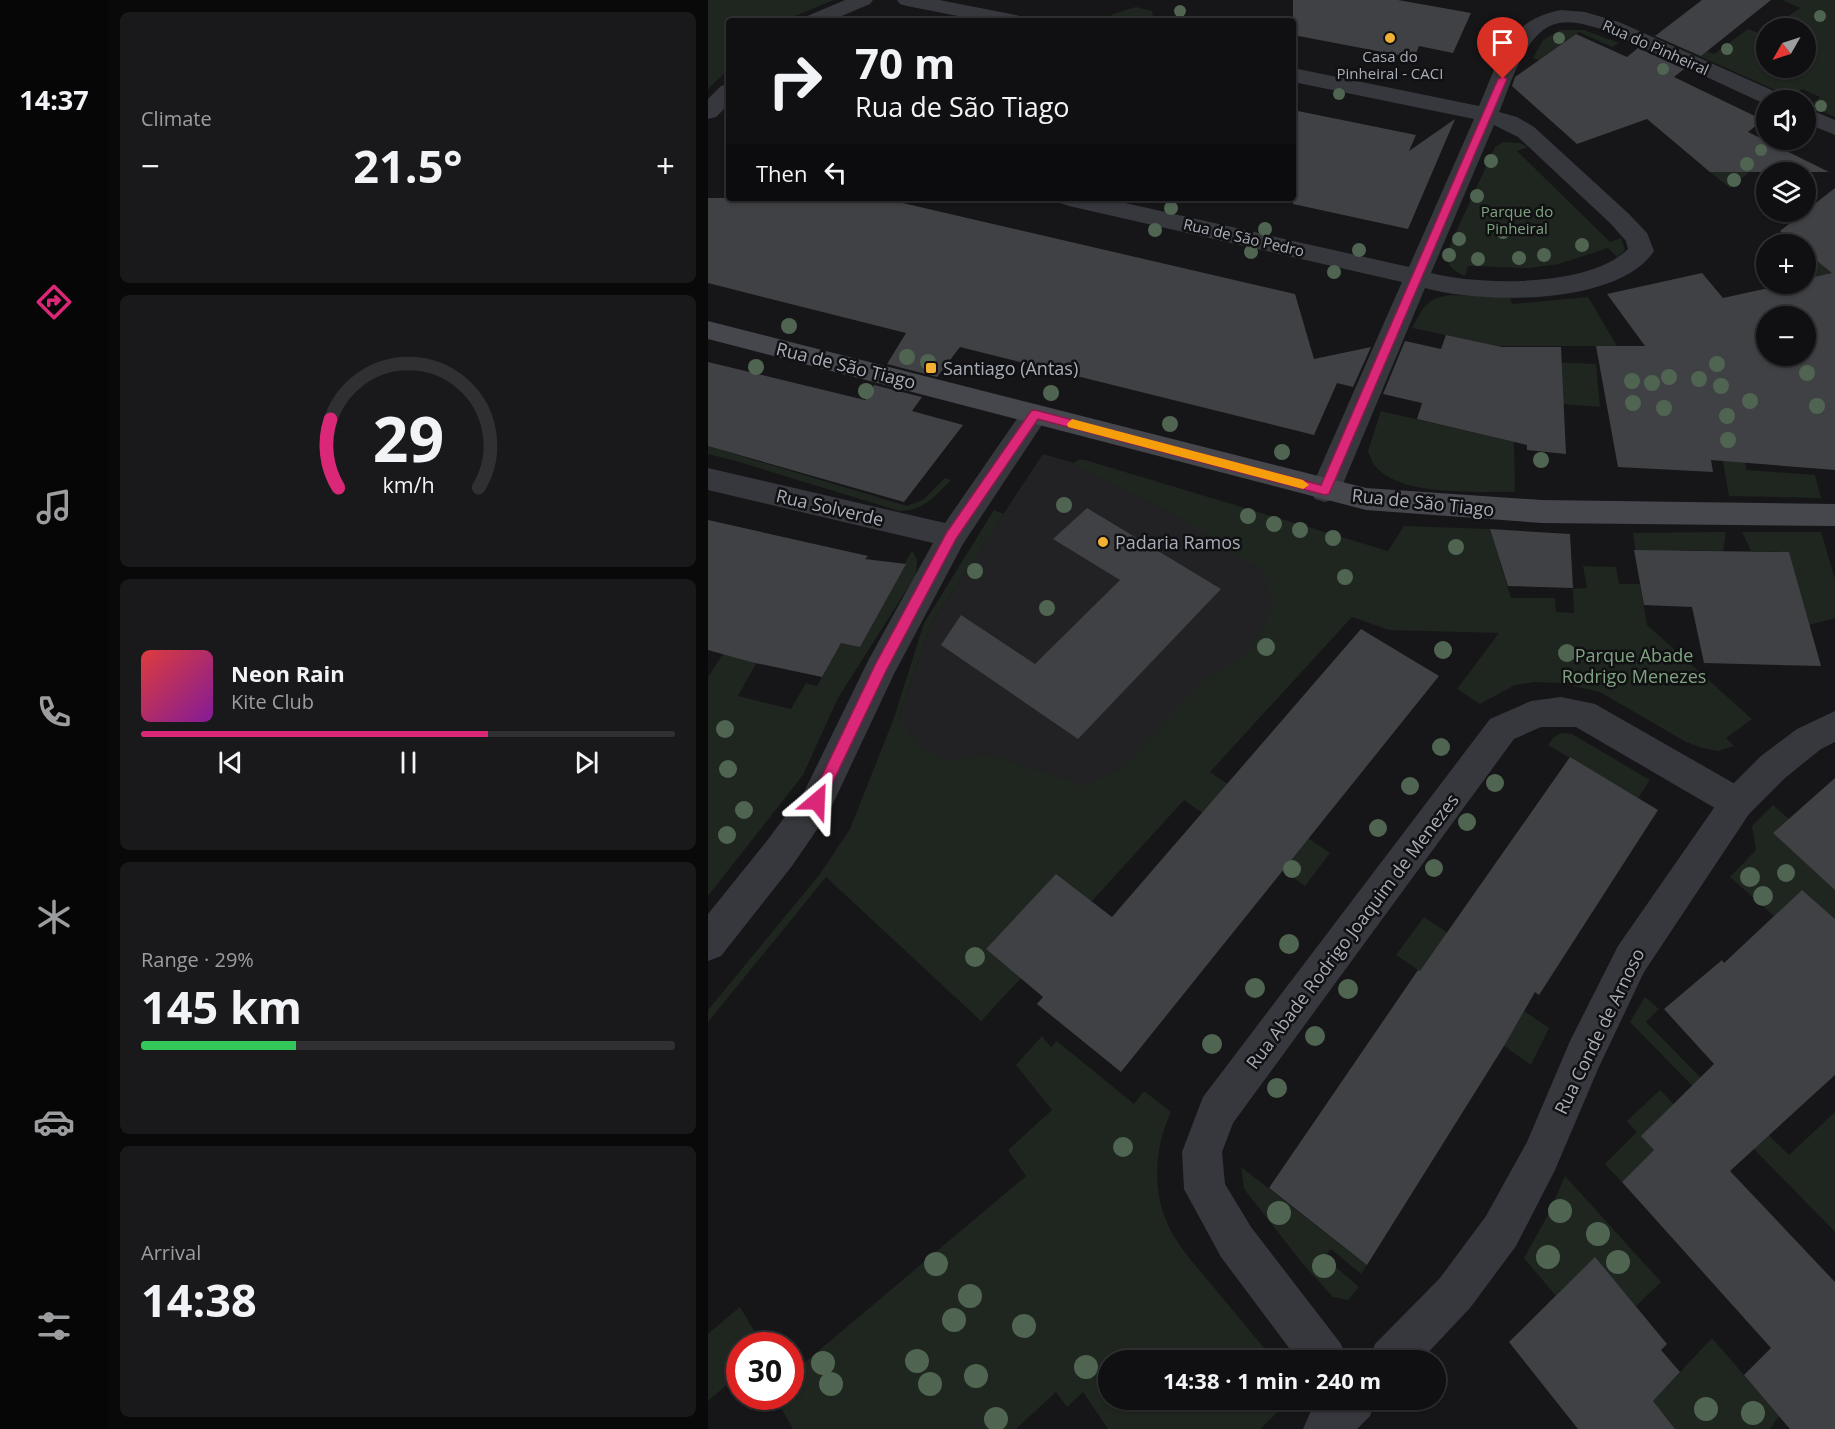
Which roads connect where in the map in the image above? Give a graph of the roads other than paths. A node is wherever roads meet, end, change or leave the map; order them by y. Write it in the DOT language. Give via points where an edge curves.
graph roads {
  1 [pos="863,0"];
  2 [pos="907,0"];
  3 [pos="1546,8"];
  4 [pos="819,18"];
  5 [pos="1000,18"];
  6 [pos="1296,76"];
  7 [pos="1756,92"];
  8 [pos="726,94"];
  9 [pos="708,114"];
  10 [pos="1488,116"];
  11 [pos="1816,119"];
  12 [pos="726,120"];
  13 [pos="1835,128"];
  14 [pos="1082,201"];
  15 [pos="1418,278"];
  16 [pos="708,330"];
  17 [pos="1035,414"];
  18 [pos="708,479"];
  19 [pos="1325,490"];
  20 [pos="1835,515"];
  21 [pos="951,536"];
  22 [pos="1835,724"];
  23 [pos="1737,803"];
  24 [pos="708,943"];
  25 [pos="1317,1350"];
  26 [pos="1401,1350"];
  27 [pos="1344,1410"];
  28 [pos="1326,1429"];
  1 -- 4 [label="street"];
  2 -- 5 [label="street"];
  3 -- 7 [label="street, Rua do Pinheiral" via="1612,26"];
  3 -- 10 [label="street" via="1518,42"];
  6 -- 10 [label="street"];
  8 -- 9 [label="street"];
  9 -- 12 [label="street"];
  10 -- 15 [label="street"];
  10 -- 15 [label="street, Rua de São Pedro" via="1509,122 1534,140 1620,219 1638,239 1641,251 1614,272 1554,286 1477,288"];
  11 -- 13 [label="street"];
  14 -- 15 [label="street, Rua de São Pedro"];
  15 -- 19 [label="street"];
  16 -- 17 [label="main road, Rua de São Tiago"];
  17 -- 19 [label="main road, Rua de São Tiago"];
  17 -- 21 [label="street"];
  18 -- 21 [label="street, Rua Solverde"];
  19 -- 20 [label="main road, Rua de São Tiago" via="1366,500 1508,510"];
  21 -- 24 [label="street" via="880,669 817,801"];
  22 -- 23 [label="street, Rua Conde de Arnoso" via="1773,767"];
  23 -- 25 [label="street, Rua Abade Rodrigo Joaquim de Menezes" via="1583,714 1540,711 1502,729 1217,1111 1202,1152 1205,1189 1236,1242"];
  23 -- 26 [label="street, Rua Conde de Arnoso" via="1631,959 1541,1156 1501,1231 1455,1293"];
  27 -- 28 [label="street"];
}
